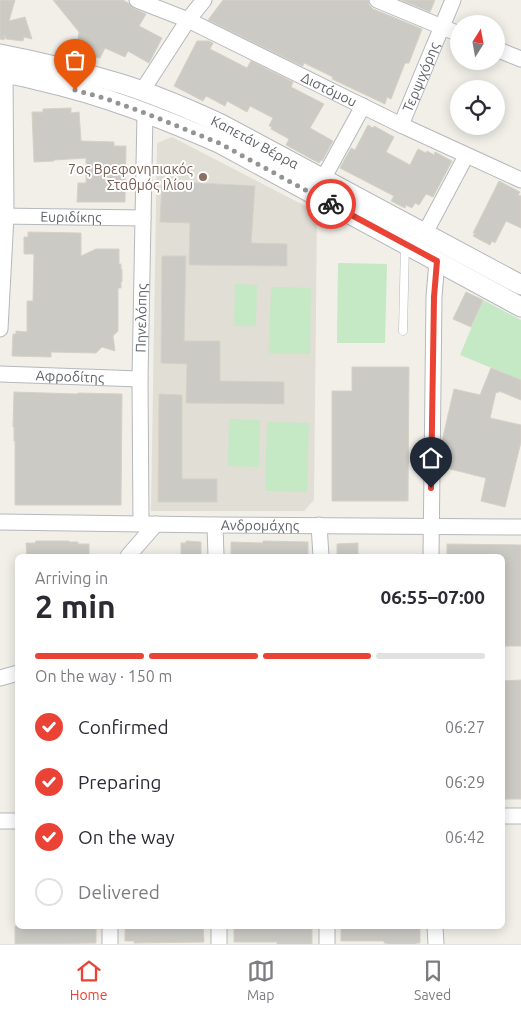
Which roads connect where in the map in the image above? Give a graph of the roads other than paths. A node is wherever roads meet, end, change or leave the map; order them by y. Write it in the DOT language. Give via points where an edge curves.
graph roads {
  1 [pos="137,0"];
  2 [pos="204,0"];
  3 [pos="377,0"];
  4 [pos="452,0"];
  5 [pos="188,20"];
  6 [pos="441,27"];
  7 [pos="450,30"];
  8 [pos="505,53"];
  9 [pos="0,54"];
  10 [pos="521,59"];
  11 [pos="2,73"];
  12 [pos="142,91"];
  13 [pos="363,106"];
  14 [pos="145,113"];
  15 [pos="401,125"];
  16 [pos="466,156"];
  17 [pos="323,179"];
  18 [pos="521,180"];
  19 [pos="3,216"];
  20 [pos="143,218"];
  21 [pos="425,233"];
  22 [pos="405,244"];
  23 [pos="437,261"];
  24 [pos="521,285"];
  25 [pos="521,307"];
  26 [pos="0,329"];
  27 [pos="403,331"];
  28 [pos="0,374"];
  29 [pos="140,379"];
  30 [pos="0,522"];
  31 [pos="149,524"];
  32 [pos="216,525"];
  33 [pos="319,525"];
  34 [pos="431,526"];
  35 [pos="521,526"];
  36 [pos="129,554"];
  37 [pos="216,554"];
  38 [pos="321,554"];
  39 [pos="431,554"];
  40 [pos="15,674"];
  41 [pos="0,678"];
  42 [pos="505,816"];
  43 [pos="521,816"];
  44 [pos="0,821"];
  45 [pos="15,821"];
  46 [pos="110,929"];
  47 [pos="219,929"];
  48 [pos="327,929"];
  49 [pos="435,929"];
  50 [pos="110,944"];
  51 [pos="219,944"];
  52 [pos="328,944"];
  53 [pos="436,944"];
  1 -- 5 [label="street, Διστόμου"];
  2 -- 5 [label="street"];
  3 -- 6 [label="street"];
  4 -- 6 [label="street, Τερψιχόρης"];
  5 -- 12 [label="street"];
  5 -- 13 [label="street, Διστόμου"];
  6 -- 7 [label="street"];
  6 -- 15 [label="street, Τερψιχόρης"];
  8 -- 10 [label="street"];
  9 -- 12 [label="street, Καπετάν Βέρρα"];
  11 -- 14 [label="street, Καπετάν Βέρρα" via="69,88"];
  11 -- 19 [label="street"];
  12 -- 17 [label="street, Καπετάν Βέρρα" via="222,124"];
  13 -- 15 [label="street, Διστόμου"];
  13 -- 17 [label="street"];
  14 -- 20 [label="street, Πηνελόπης"];
  14 -- 22 [label="street, Καπετάν Βέρρα" via="219,143"];
  15 -- 16 [label="street, Διστόμου"];
  16 -- 18 [label="street, Διστόμου"];
  16 -- 21 [label="street"];
  17 -- 21 [label="street, Καπετάν Βέρρα"];
  19 -- 20 [label="street, Ευριδίκης"];
  19 -- 26 [label="street"];
  20 -- 29 [label="street, Πηνελόπης"];
  21 -- 24 [label="street, Καπετάν Βέρρα"];
  22 -- 23 [label="street, Καπετάν Βέρρα"];
  22 -- 27 [label="lane"];
  23 -- 25 [label="street, Καπετάν Βέρρα"];
  23 -- 34 [label="street"];
  28 -- 29 [label="street, Αφροδίτης"];
  29 -- 31 [label="street, Πηνελόπης"];
  30 -- 31 [label="street, Ανδρομάχης"];
  31 -- 32 [label="street, Ανδρομάχης"];
  31 -- 36 [label="street"];
  32 -- 33 [label="street, Ανδρομάχης"];
  32 -- 37 [label="street"];
  33 -- 34 [label="street, Ανδρομάχης"];
  33 -- 38 [label="street"];
  34 -- 35 [label="street, Ανδρομάχης"];
  34 -- 39 [label="street"];
  40 -- 41 [label="street"];
  42 -- 43 [label="street"];
  44 -- 45 [label="street"];
  46 -- 50 [label="street"];
  47 -- 51 [label="street"];
  48 -- 52 [label="street"];
  49 -- 53 [label="street"];
}
